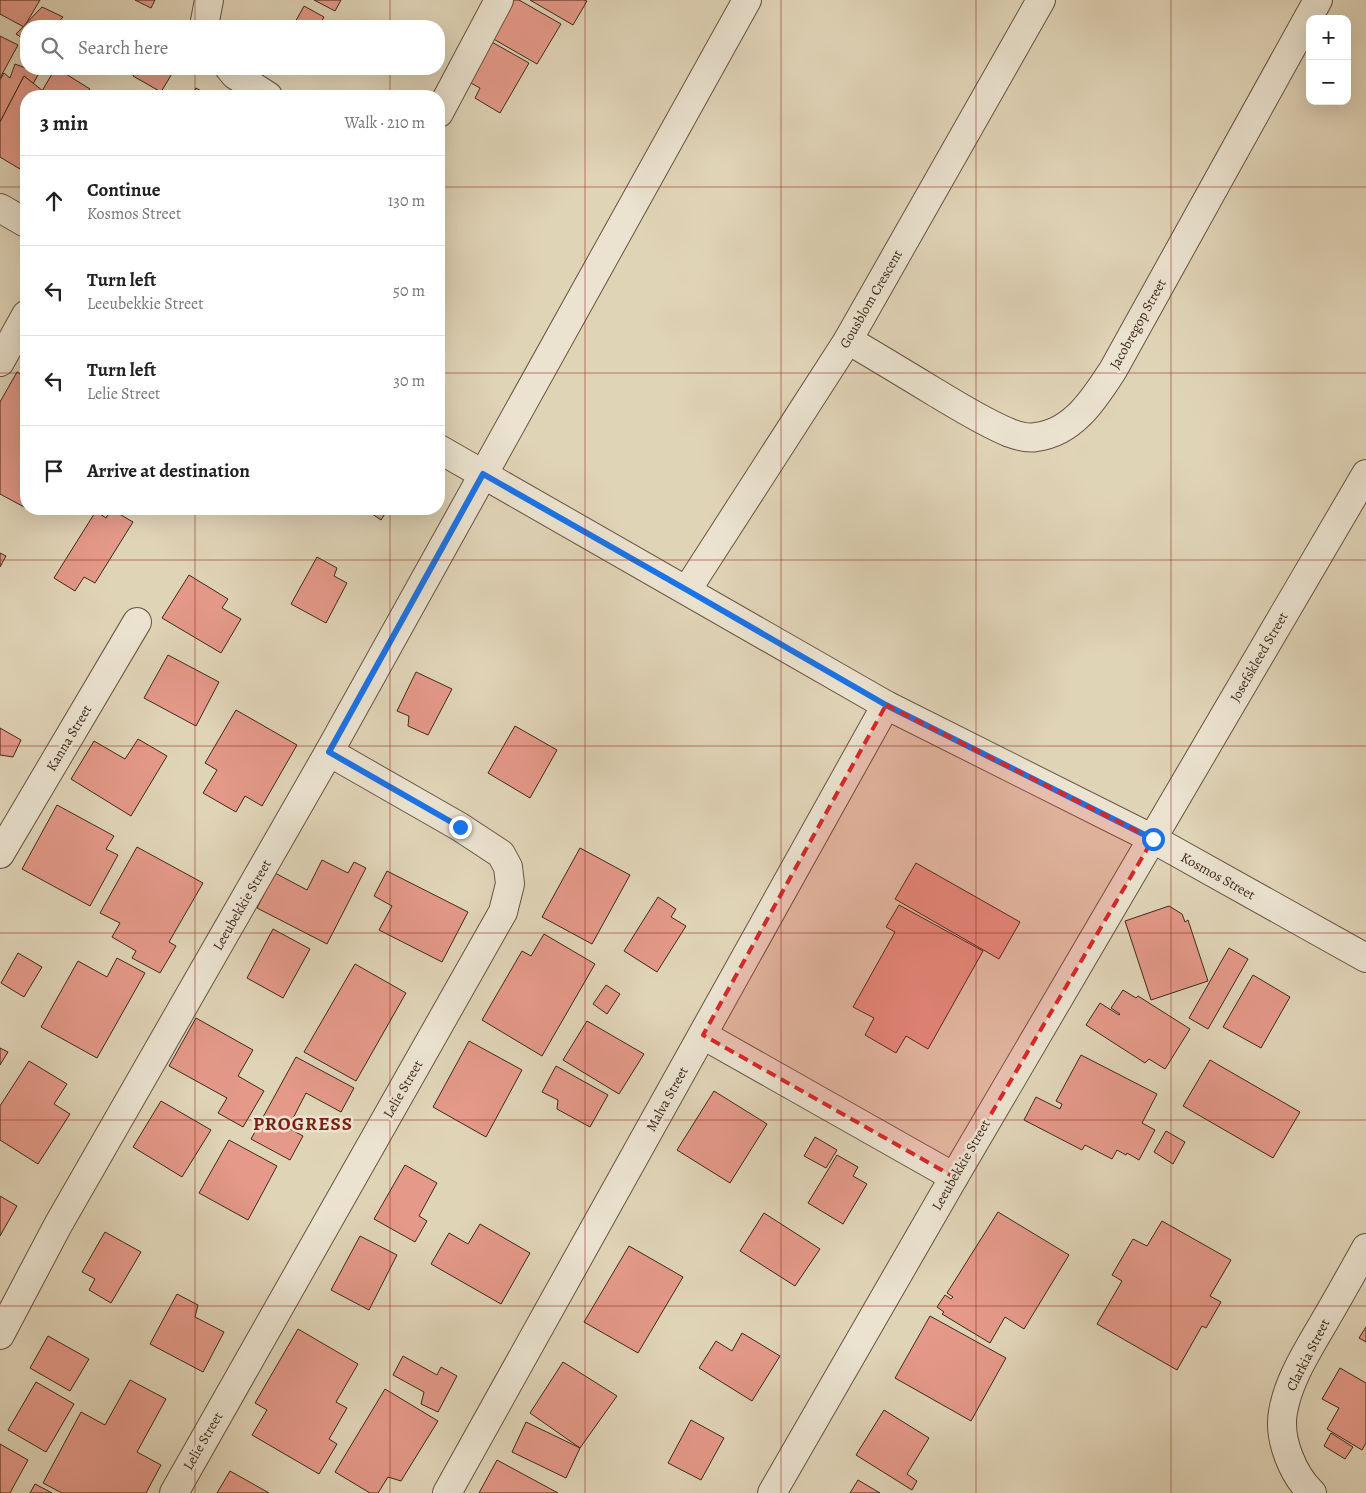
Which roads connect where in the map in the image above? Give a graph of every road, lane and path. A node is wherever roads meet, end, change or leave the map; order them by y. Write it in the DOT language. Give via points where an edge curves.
graph roads {
  1 [pos="209,0"];
  2 [pos="499,0"];
  3 [pos="747,0"];
  4 [pos="1041,0"];
  5 [pos="1318,0"];
  6 [pos="205,20"];
  7 [pos="235,75"];
  8 [pos="259,90"];
  9 [pos="445,102"];
  10 [pos="0,208"];
  11 [pos="20,220"];
  12 [pos="20,326"];
  13 [pos="848,340"];
  14 [pos="0,362"];
  15 [pos="445,452"];
  16 [pos="483,474"];
  17 [pos="1366,474"];
  18 [pos="687,590"];
  19 [pos="137,622"];
  20 [pos="886,705"];
  21 [pos="329,752"];
  22 [pos="1153,839"];
  23 [pos="0,854"];
  24 [pos="1366,958"];
  25 [pos="703,1034"];
  26 [pos="954,1177"];
  27 [pos="1366,1248"];
  28 [pos="0,1335"];
  29 [pos="174,1493"];
  30 [pos="447,1493"];
  31 [pos="772,1493"];
  32 [pos="1312,1493"];
  1 -- 6 [label="street"];
  2 -- 9 [label="street"];
  3 -- 16 [label="street"];
  4 -- 13 [label="street, Gousblom Crescent"];
  5 -- 13 [label="street, Jacobregop Street" via="1113,370 1074,421 1038,437 1027,438 1010,433"];
  7 -- 8 [label="street"];
  10 -- 11 [label="street"];
  12 -- 14 [label="street"];
  13 -- 18 [label="street, Gousblom Crescent"];
  15 -- 16 [label="street, Kosmos Street"];
  16 -- 18 [label="street, Kosmos Street"];
  16 -- 21 [label="street, Leeubekkie Street"];
  17 -- 22 [label="street, Josefskleed Street"];
  18 -- 20 [label="street, Kosmos Street"];
  19 -- 23 [label="street, Kanna Street"];
  20 -- 22 [label="street, Kosmos Street"];
  20 -- 25 [label="street, Malva Street"];
  21 -- 28 [label="street, Leeubekkie Street" via="58,1225"];
  21 -- 29 [label="street, Lelie Street" via="501,854 508,867 510,884 503,912"];
  22 -- 24 [label="street, Kosmos Street"];
  22 -- 26 [label="street, Leeubekkie Street"];
  25 -- 26 [label="street"];
  25 -- 30 [label="street, Malva Street"];
  26 -- 31 [label="street, Leeubekkie Street"];
  27 -- 32 [label="street, Clarkia Street" via="1290,1384 1282,1414 1284,1446 1294,1468"];
}
